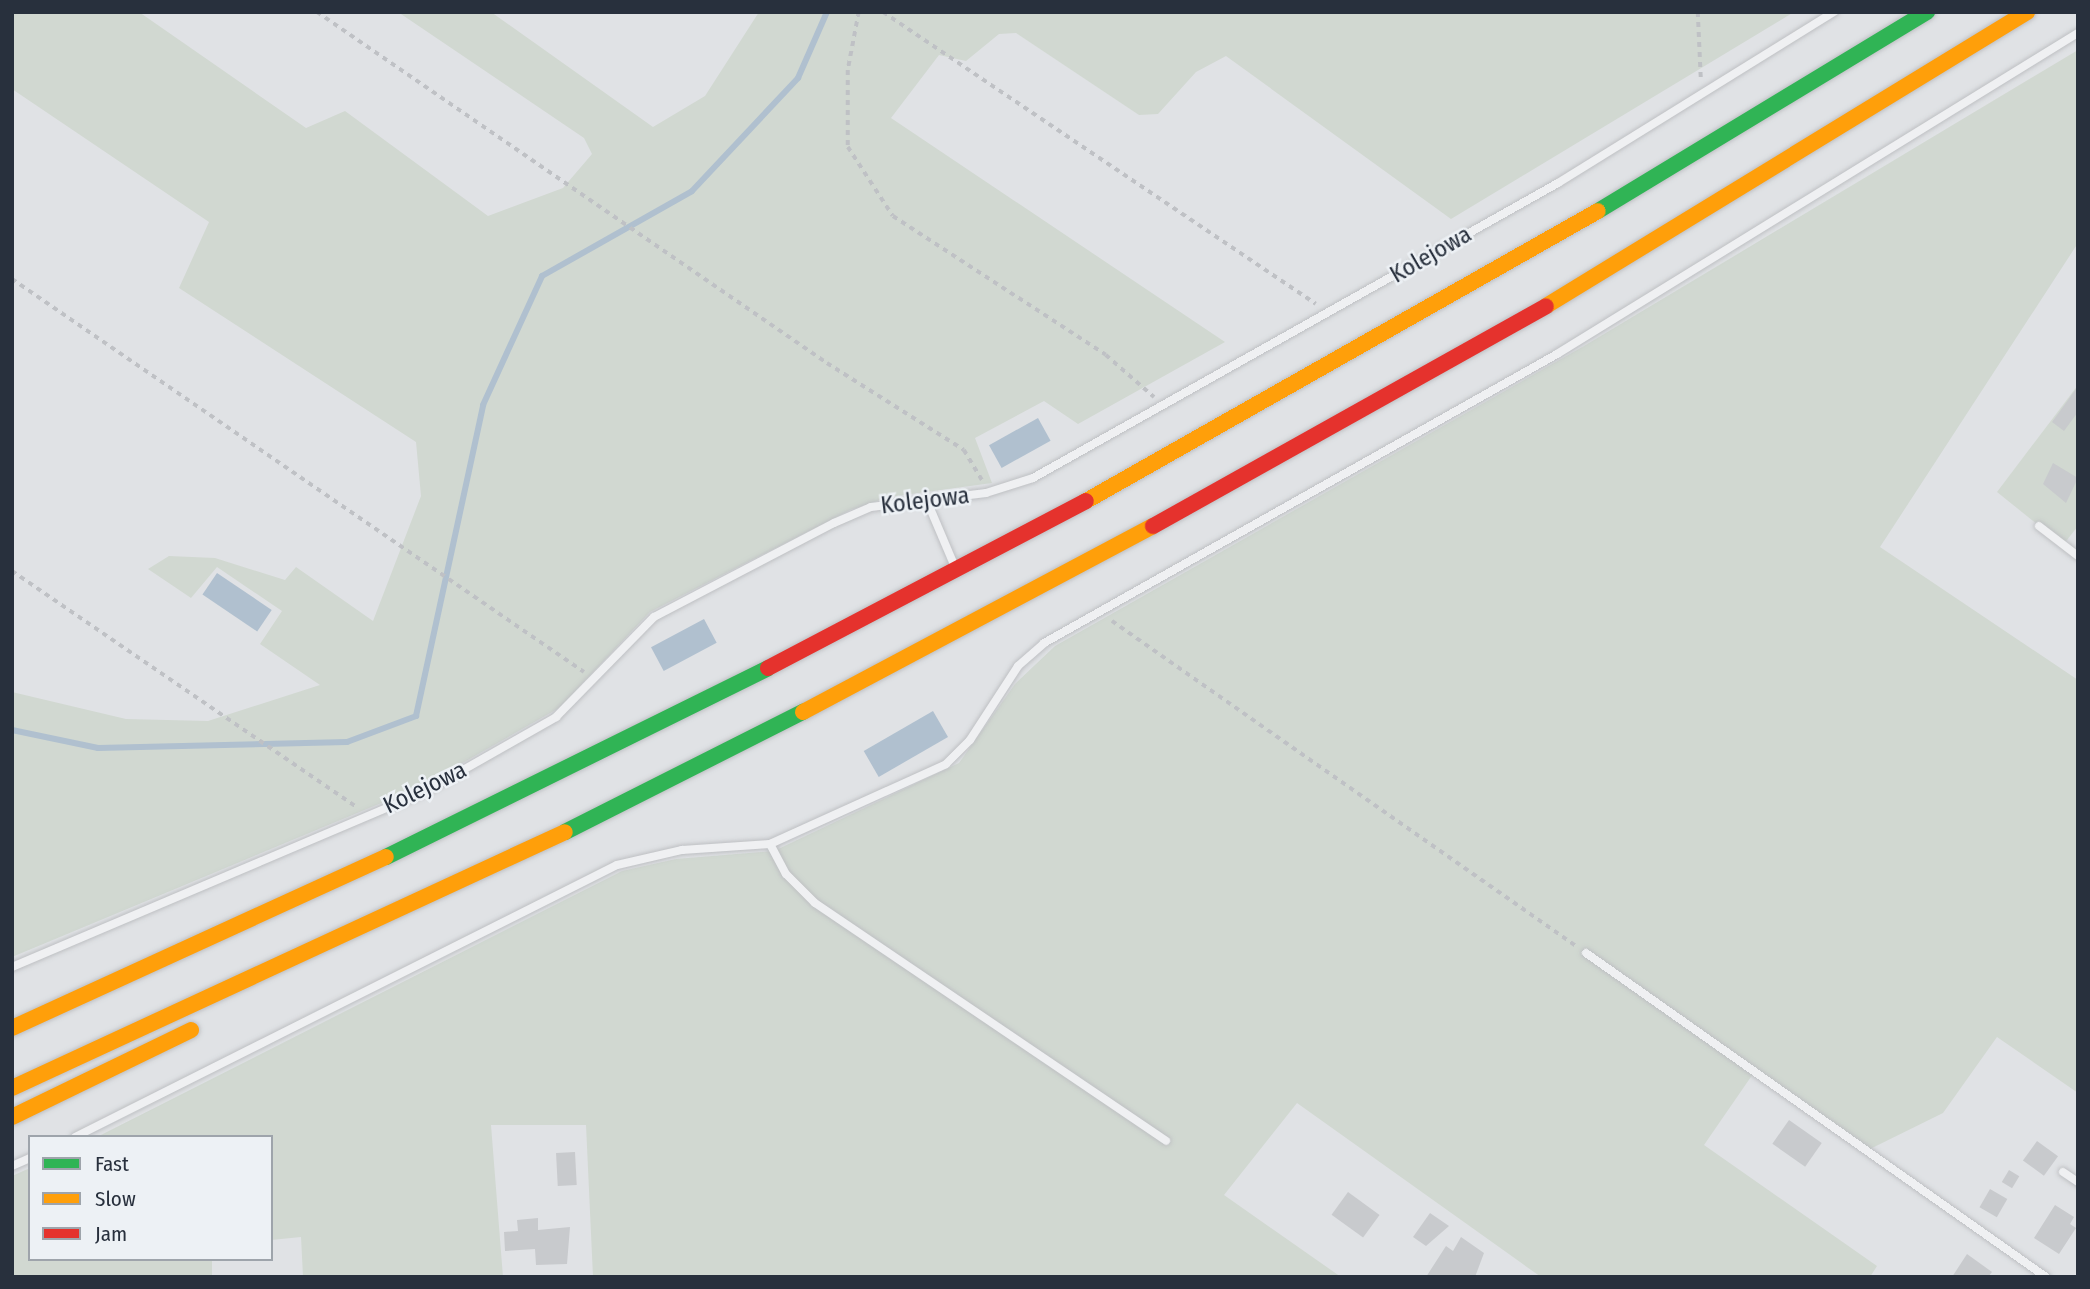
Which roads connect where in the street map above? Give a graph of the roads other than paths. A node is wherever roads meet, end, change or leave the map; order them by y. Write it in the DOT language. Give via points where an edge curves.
graph roads {
  1 [pos="1834,12"];
  2 [pos="1927,12"];
  3 [pos="2027,12"];
  4 [pos="2078,33"];
  5 [pos="927,501"];
  6 [pos="2039,526"];
  7 [pos="2078,556"];
  8 [pos="958,572"];
  9 [pos="770,844"];
  10 [pos="395,914"];
  11 [pos="1586,953"];
  12 [pos="12,967"];
  13 [pos="269,991"];
  14 [pos="208,1022"];
  15 [pos="12,1028"];
  16 [pos="12,1088"];
  17 [pos="12,1117"];
  18 [pos="79,1135"];
  19 [pos="1166,1142"];
  20 [pos="28,1159"];
  21 [pos="12,1166"];
  22 [pos="2063,1172"];
  23 [pos="2078,1182"];
  24 [pos="2046,1277"];
  1 -- 5 [label="lane, Kolejowa" via="1703,95 1328,314 1033,478 986,493"];
  2 -- 8 [label="highway" via="1468,290"];
  3 -- 10 [label="highway" via="1720,204 1226,489 829,701"];
  4 -- 9 [label="lane" via="1557,354 1099,612 1018,666 970,740 946,764"];
  5 -- 8 [label="lane"];
  5 -- 12 [label="lane, Kolejowa" via="871,507 654,617 556,717 517,741 369,815"];
  6 -- 7 [label="lane"];
  8 -- 15 [label="highway" via="460,823"];
  9 -- 18 [label="lane" via="682,850 617,865"];
  9 -- 19 [label="lane" via="786,874 815,903"];
  10 -- 13 [label="highway"];
  10 -- 16 [label="highway"];
  11 -- 24 [label="lane"];
  14 -- 17 [label="highway"];
  20 -- 21 [label="lane"];
  22 -- 23 [label="lane"];
}
